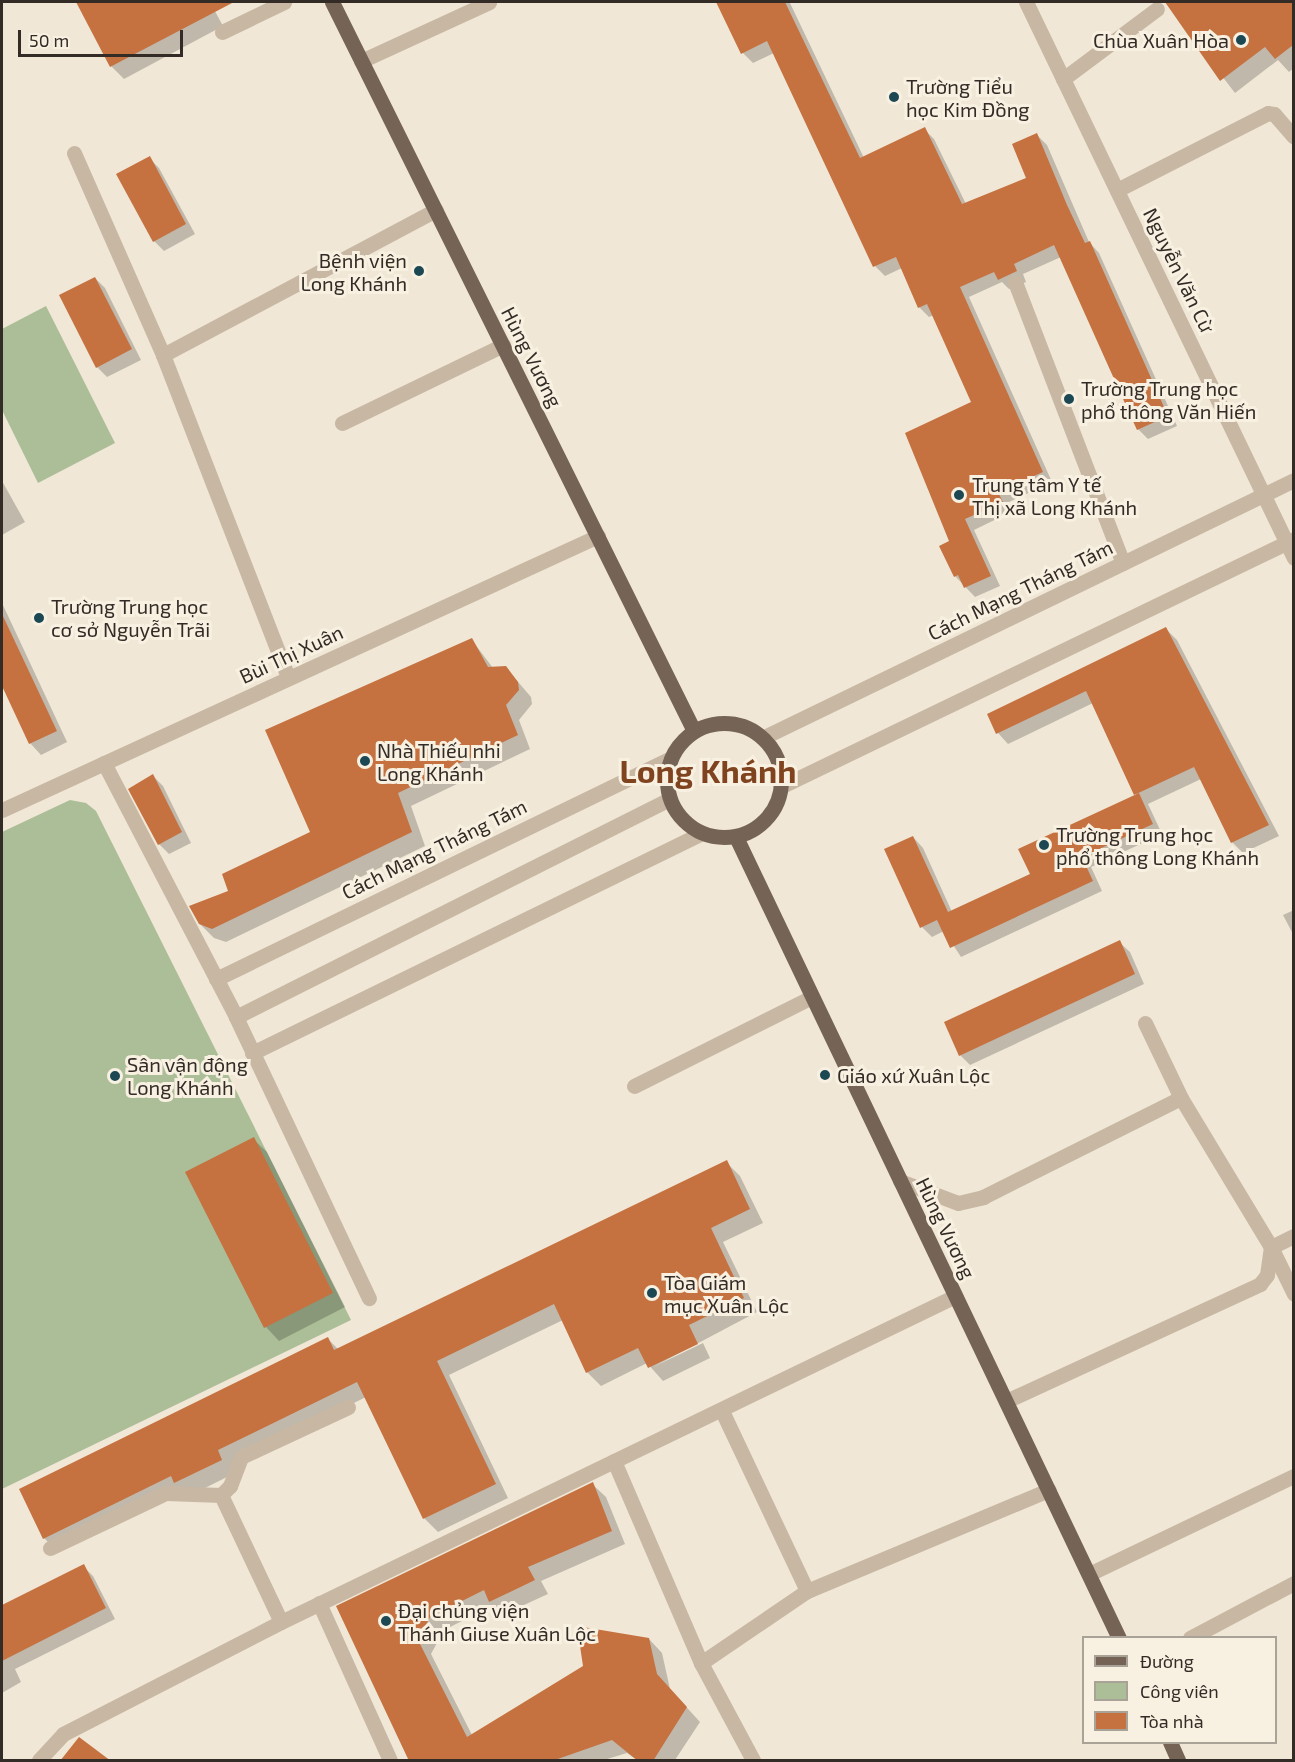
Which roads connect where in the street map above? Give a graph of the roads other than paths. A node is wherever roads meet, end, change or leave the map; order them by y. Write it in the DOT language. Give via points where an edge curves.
graph roads {
  1 [pos="284,2"];
  2 [pos="332,2"];
  3 [pos="489,2"];
  4 [pos="1026,2"];
  5 [pos="1157,9"];
  6 [pos="222,32"];
  7 [pos="361,62"];
  8 [pos="1063,79"];
  9 [pos="1293,137"];
  10 [pos="74,153"];
  11 [pos="1117,190"];
  12 [pos="436,210"];
  13 [pos="1015,282"];
  14 [pos="503,345"];
  15 [pos="163,355"];
  16 [pos="342,423"];
  17 [pos="1293,480"];
  18 [pos="1264,494"];
  19 [pos="598,536"];
  20 [pos="1290,541"];
  21 [pos="1293,558"];
  22 [pos="1123,563"];
  23 [pos="288,678"];
  24 [pos="694,731"];
  25 [pos="764,737"];
  26 [pos="670,758"];
  27 [pos="104,763"];
  28 [pos="782,786"];
  29 [pos="669,799"];
  30 [pos="2,810"];
  31 [pos="702,834"];
  32 [pos="736,837"];
  33 [pos="216,979"];
  34 [pos="812,997"];
  35 [pos="236,1017"];
  36 [pos="1145,1023"];
  37 [pos="252,1053"];
  38 [pos="634,1086"];
  39 [pos="1181,1098"];
  40 [pos="900,1181"];
  41 [pos="1293,1236"];
  42 [pos="1271,1246"];
  43 [pos="1293,1294"];
  44 [pos="956,1296"];
  45 [pos="369,1298"];
  46 [pos="1006,1401"];
  47 [pos="348,1407"];
  48 [pos="722,1412"];
  49 [pos="614,1461"];
  50 [pos="1293,1476"];
  51 [pos="1049,1490"];
  52 [pos="221,1495"];
  53 [pos="50,1548"];
  54 [pos="1089,1574"];
  55 [pos="1293,1583"];
  56 [pos="807,1591"];
  57 [pos="319,1603"];
  58 [pos="281,1622"];
  59 [pos="1118,1636"];
  60 [pos="1194,1636"];
  61 [pos="700,1663"];
  62 [pos="1170,1744"];
  63 [pos="39,1761"];
  64 [pos="390,1761"];
  65 [pos="753,1761"];
  66 [pos="1178,1761"];
  1 -- 6 [label="street"];
  2 -- 7 [label="main road, Hùng Vương"];
  3 -- 7 [label="street"];
  4 -- 8 [label="street, Nguyễn Văn Cừ"];
  5 -- 8 [label="street"];
  7 -- 12 [label="main road, Hùng Vương"];
  8 -- 11 [label="street, Nguyễn Văn Cừ"];
  9 -- 11 [label="street" via="1274,114 1268,113"];
  10 -- 15 [label="street"];
  11 -- 18 [label="street, Nguyễn Văn Cừ"];
  12 -- 14 [label="main road, Hùng Vương"];
  12 -- 15 [label="street"];
  13 -- 22 [label="street"];
  14 -- 16 [label="street"];
  14 -- 19 [label="main road, Hùng Vương"];
  15 -- 23 [label="street"];
  17 -- 18 [label="street, Cách Mạng Tháng Tám"];
  18 -- 20 [label="street, Nguyễn Văn Cừ"];
  18 -- 22 [label="street, Cách Mạng Tháng Tám"];
  19 -- 23 [label="street, Bùi Thị Xuân"];
  19 -- 24 [label="main road, Hùng Vương"];
  20 -- 21 [label="street, Nguyễn Văn Cừ"];
  20 -- 28 [label="street"];
  22 -- 25 [label="street, Cách Mạng Tháng Tám"];
  23 -- 27 [label="street, Bùi Thị Xuân"];
  24 -- 25 [label="main road" via="717,722 742,724"];
  24 -- 26 [label="main road"];
  25 -- 28 [label="main road" via="779,760"];
  26 -- 29 [label="main road" via="666,785"];
  26 -- 33 [label="street, Cách Mạng Tháng Tám"];
  27 -- 30 [label="street, Bùi Thị Xuân"];
  27 -- 33 [label="street"];
  28 -- 32 [label="main road" via="774,809 758,827"];
  29 -- 31 [label="main road" via="688,825"];
  29 -- 35 [label="street"];
  31 -- 32 [label="main road"];
  31 -- 37 [label="street"];
  32 -- 34 [label="main road, Hùng Vương"];
  33 -- 35 [label="street"];
  34 -- 38 [label="street"];
  34 -- 40 [label="main road, Hùng Vương"];
  35 -- 37 [label="street"];
  36 -- 39 [label="street"];
  37 -- 45 [label="street"];
  39 -- 40 [label="street" via="983,1197 958,1203"];
  39 -- 42 [label="street"];
  40 -- 44 [label="main road, Hùng Vương"];
  41 -- 42 [label="street"];
  42 -- 43 [label="street"];
  42 -- 46 [label="street" via="1267,1275 1260,1284"];
  44 -- 46 [label="main road, Hùng Vương"];
  44 -- 48 [label="street"];
  46 -- 51 [label="main road, Hùng Vương"];
  47 -- 52 [label="street" via="241,1457 230,1486"];
  48 -- 49 [label="street"];
  48 -- 56 [label="street"];
  49 -- 57 [label="street"];
  49 -- 61 [label="street"];
  50 -- 54 [label="street"];
  51 -- 54 [label="main road, Hùng Vương"];
  51 -- 56 [label="street"];
  52 -- 53 [label="street" via="166,1493"];
  52 -- 58 [label="street"];
  54 -- 59 [label="main road, Hùng Vương"];
  55 -- 60 [label="street"];
  56 -- 61 [label="street"];
  57 -- 58 [label="street"];
  57 -- 64 [label="street"];
  58 -- 63 [label="street" via="63,1734"];
  61 -- 65 [label="street"];
  62 -- 66 [label="main road"];
}
